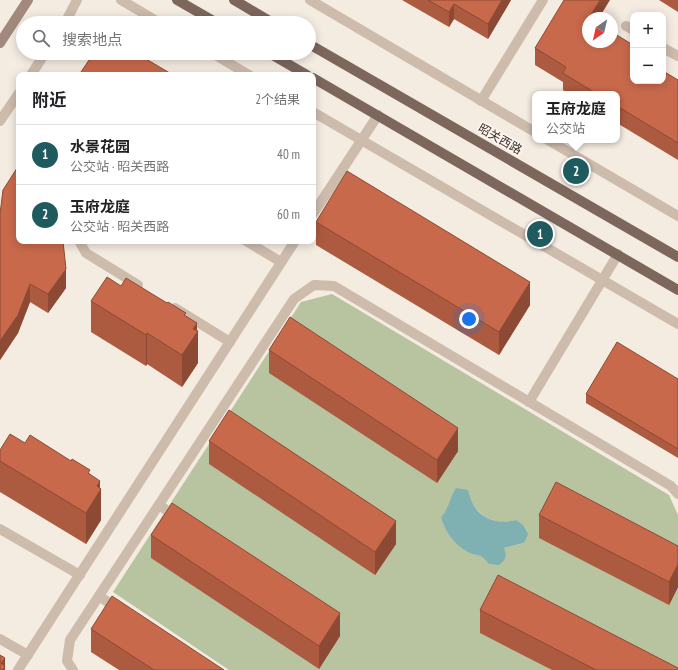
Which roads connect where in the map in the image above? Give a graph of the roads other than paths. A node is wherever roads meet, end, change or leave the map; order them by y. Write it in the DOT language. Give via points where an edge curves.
graph roads {
  1 [pos="28,0"];
  2 [pos="77,0"];
  3 [pos="120,0"];
  4 [pos="177,0"];
  5 [pos="234,0"];
  6 [pos="310,0"];
  7 [pos="543,0"];
  8 [pos="18,16"];
  9 [pos="69,16"];
  10 [pos="148,16"];
  11 [pos="205,16"];
  12 [pos="261,16"];
  13 [pos="16,19"];
  14 [pos="0,44"];
  15 [pos="316,48"];
  16 [pos="666,50"];
  17 [pos="678,56"];
  18 [pos="41,60"];
  19 [pos="224,60"];
  20 [pos="281,60"];
  21 [pos="33,72"];
  22 [pos="244,72"];
  23 [pos="303,72"];
  24 [pos="316,80"];
  25 [pos="16,97"];
  26 [pos="481,100"];
  27 [pos="316,114"];
  28 [pos="378,115"];
  29 [pos="0,121"];
  30 [pos="532,130"];
  31 [pos="361,140"];
  32 [pos="553,143"];
  33 [pos="316,209"];
  34 [pos="678,216"];
  35 [pos="81,244"];
  36 [pos="251,244"];
  37 [pos="293,244"];
  38 [pos="618,254"];
  39 [pos="678,257"];
  40 [pos="281,262"];
  41 [pos="603,280"];
  42 [pos="145,290"];
  43 [pos="678,290"];
  44 [pos="164,302"];
  45 [pos="678,324"];
  46 [pos="230,342"];
  47 [pos="529,402"];
  48 [pos="678,494"];
  49 [pos="159,505"];
  50 [pos="184,522"];
  51 [pos="0,529"];
  52 [pos="80,575"];
  53 [pos="99,596"];
  54 [pos="125,614"];
  55 [pos="0,639"];
  56 [pos="28,656"];
  57 [pos="18,670"];
  58 [pos="73,670"];
  1 -- 8 [label="main road"];
  2 -- 9 [label="street"];
  3 -- 10 [label="street"];
  4 -- 11 [label="main road"];
  5 -- 12 [label="main road"];
  6 -- 26 [label="street"];
  7 -- 26 [label="street"];
  13 -- 14 [label="main road"];
  15 -- 39 [label="main road, 昭关西路"];
  16 -- 17 [label="street"];
  18 -- 21 [label="street"];
  19 -- 22 [label="street"];
  20 -- 23 [label="main road"];
  24 -- 28 [label="main road"];
  25 -- 29 [label="street"];
  26 -- 30 [label="street"];
  27 -- 31 [label="street"];
  28 -- 31 [label="street"];
  28 -- 38 [label="main road"];
  31 -- 33 [label="street"];
  31 -- 41 [label="street"];
  32 -- 34 [label="street"];
  35 -- 42 [label="street" via="86,254"];
  36 -- 40 [label="street"];
  37 -- 40 [label="street"];
  38 -- 41 [label="street"];
  38 -- 43 [label="main road"];
  40 -- 46 [label="street"];
  41 -- 45 [label="street"];
  41 -- 47 [label="street"];
  44 -- 46 [label="street"];
  46 -- 52 [label="street"];
  47 -- 48 [label="street" via="671,486"];
  47 -- 49 [label="street" via="334,286 314,285 294,299"];
  49 -- 50 [label="street"];
  49 -- 53 [label="street"];
  51 -- 52 [label="street"];
  52 -- 56 [label="street"];
  53 -- 54 [label="street"];
  53 -- 58 [label="street" via="70,640 67,661"];
  55 -- 56 [label="street"];
  56 -- 57 [label="street"];
}
